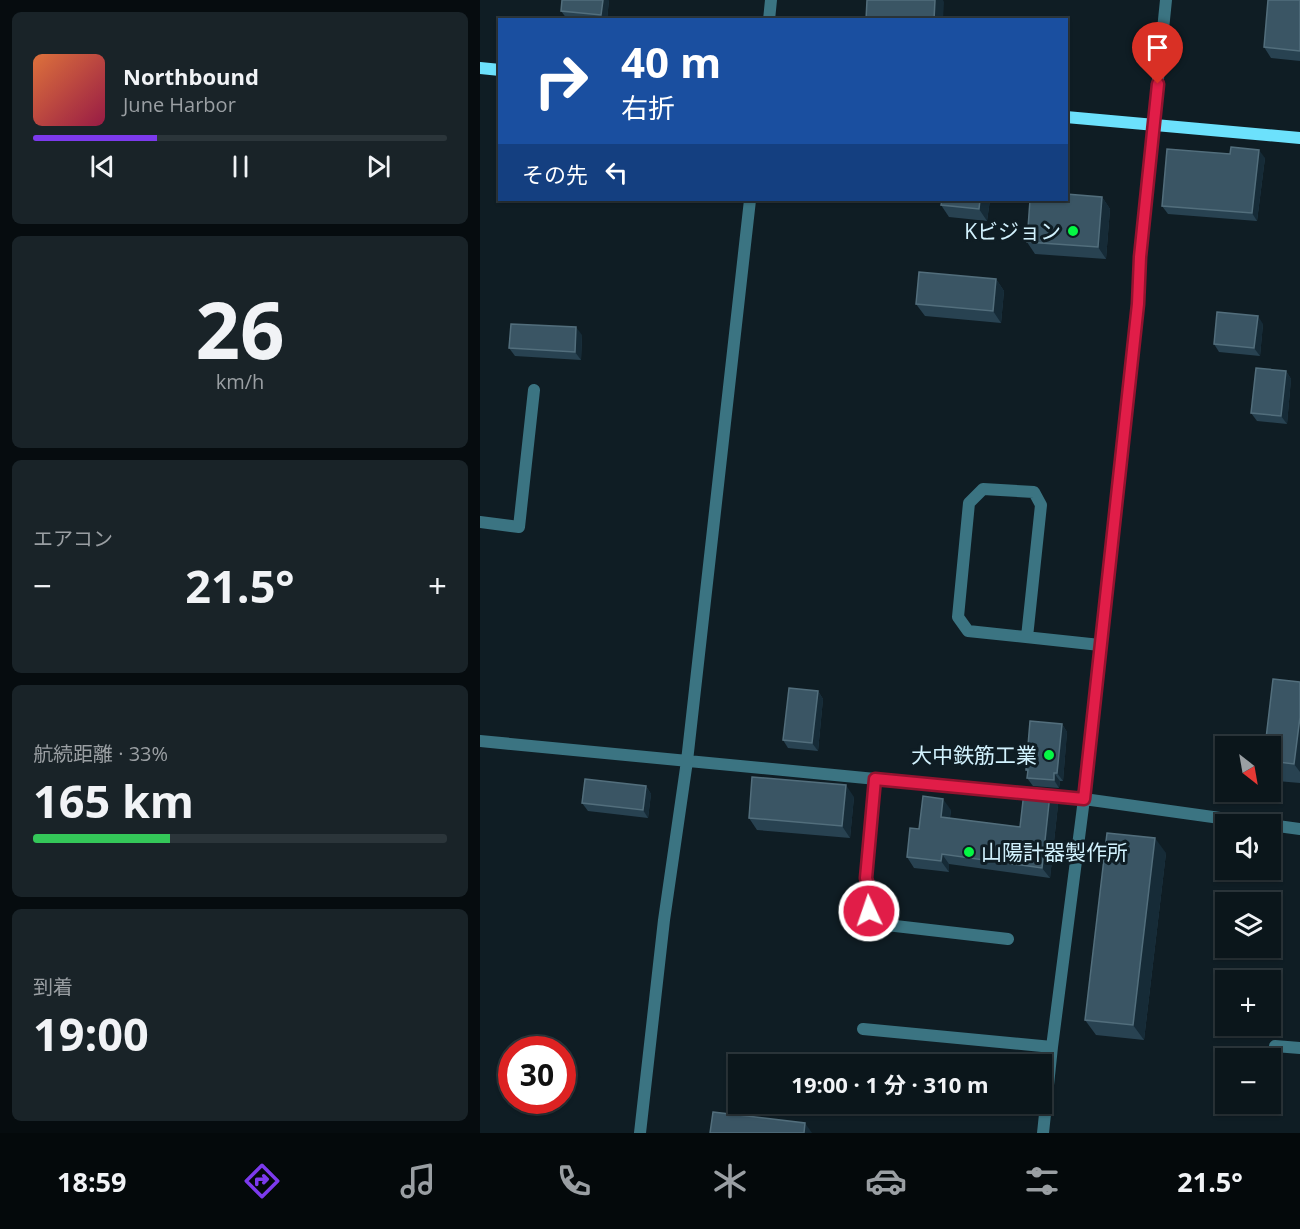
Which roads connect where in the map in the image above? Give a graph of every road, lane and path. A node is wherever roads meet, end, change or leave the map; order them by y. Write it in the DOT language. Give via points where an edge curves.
graph roads {
  1 [pos="771,0"];
  2 [pos="1166,0"];
  3 [pos="769,18"];
  4 [pos="480,68"];
  5 [pos="498,69"];
  6 [pos="1068,117"];
  7 [pos="1154,125"];
  8 [pos="1300,138"];
  9 [pos="750,201"];
  10 [pos="534,390"];
  11 [pos="480,522"];
  12 [pos="1027,637"];
  13 [pos="1100,645"];
  14 [pos="480,741"];
  15 [pos="687,761"];
  16 [pos="875,779"];
  17 [pos="1084,799"];
  18 [pos="1215,817"];
  19 [pos="1281,826"];
  20 [pos="1300,829"];
  21 [pos="1008,939"];
  22 [pos="863,1029"];
  23 [pos="1275,1046"];
  24 [pos="1052,1047"];
  25 [pos="1300,1048"];
  26 [pos="640,1133"];
  27 [pos="1043,1133"];
  1 -- 3 [label="street"];
  2 -- 7 [label="street"];
  4 -- 5 [label="street"];
  6 -- 7 [label="street"];
  7 -- 8 [label="street"];
  7 -- 13 [label="street"];
  9 -- 15 [label="street"];
  10 -- 11 [label="street" via="519,527"];
  12 -- 12 [label="street" via="1041,506 1034,492 984,489 969,503 958,616 968,631"];
  12 -- 13 [label="street"];
  13 -- 17 [label="street"];
  14 -- 15 [label="street"];
  15 -- 16 [label="street"];
  15 -- 26 [label="street"];
  16 -- 17 [label="street"];
  16 -- 21 [label="street" via="866,878 869,911 878,924"];
  17 -- 18 [label="street"];
  17 -- 24 [label="street"];
  19 -- 20 [label="street"];
  22 -- 24 [label="street"];
  23 -- 25 [label="street"];
  24 -- 27 [label="street"];
}
